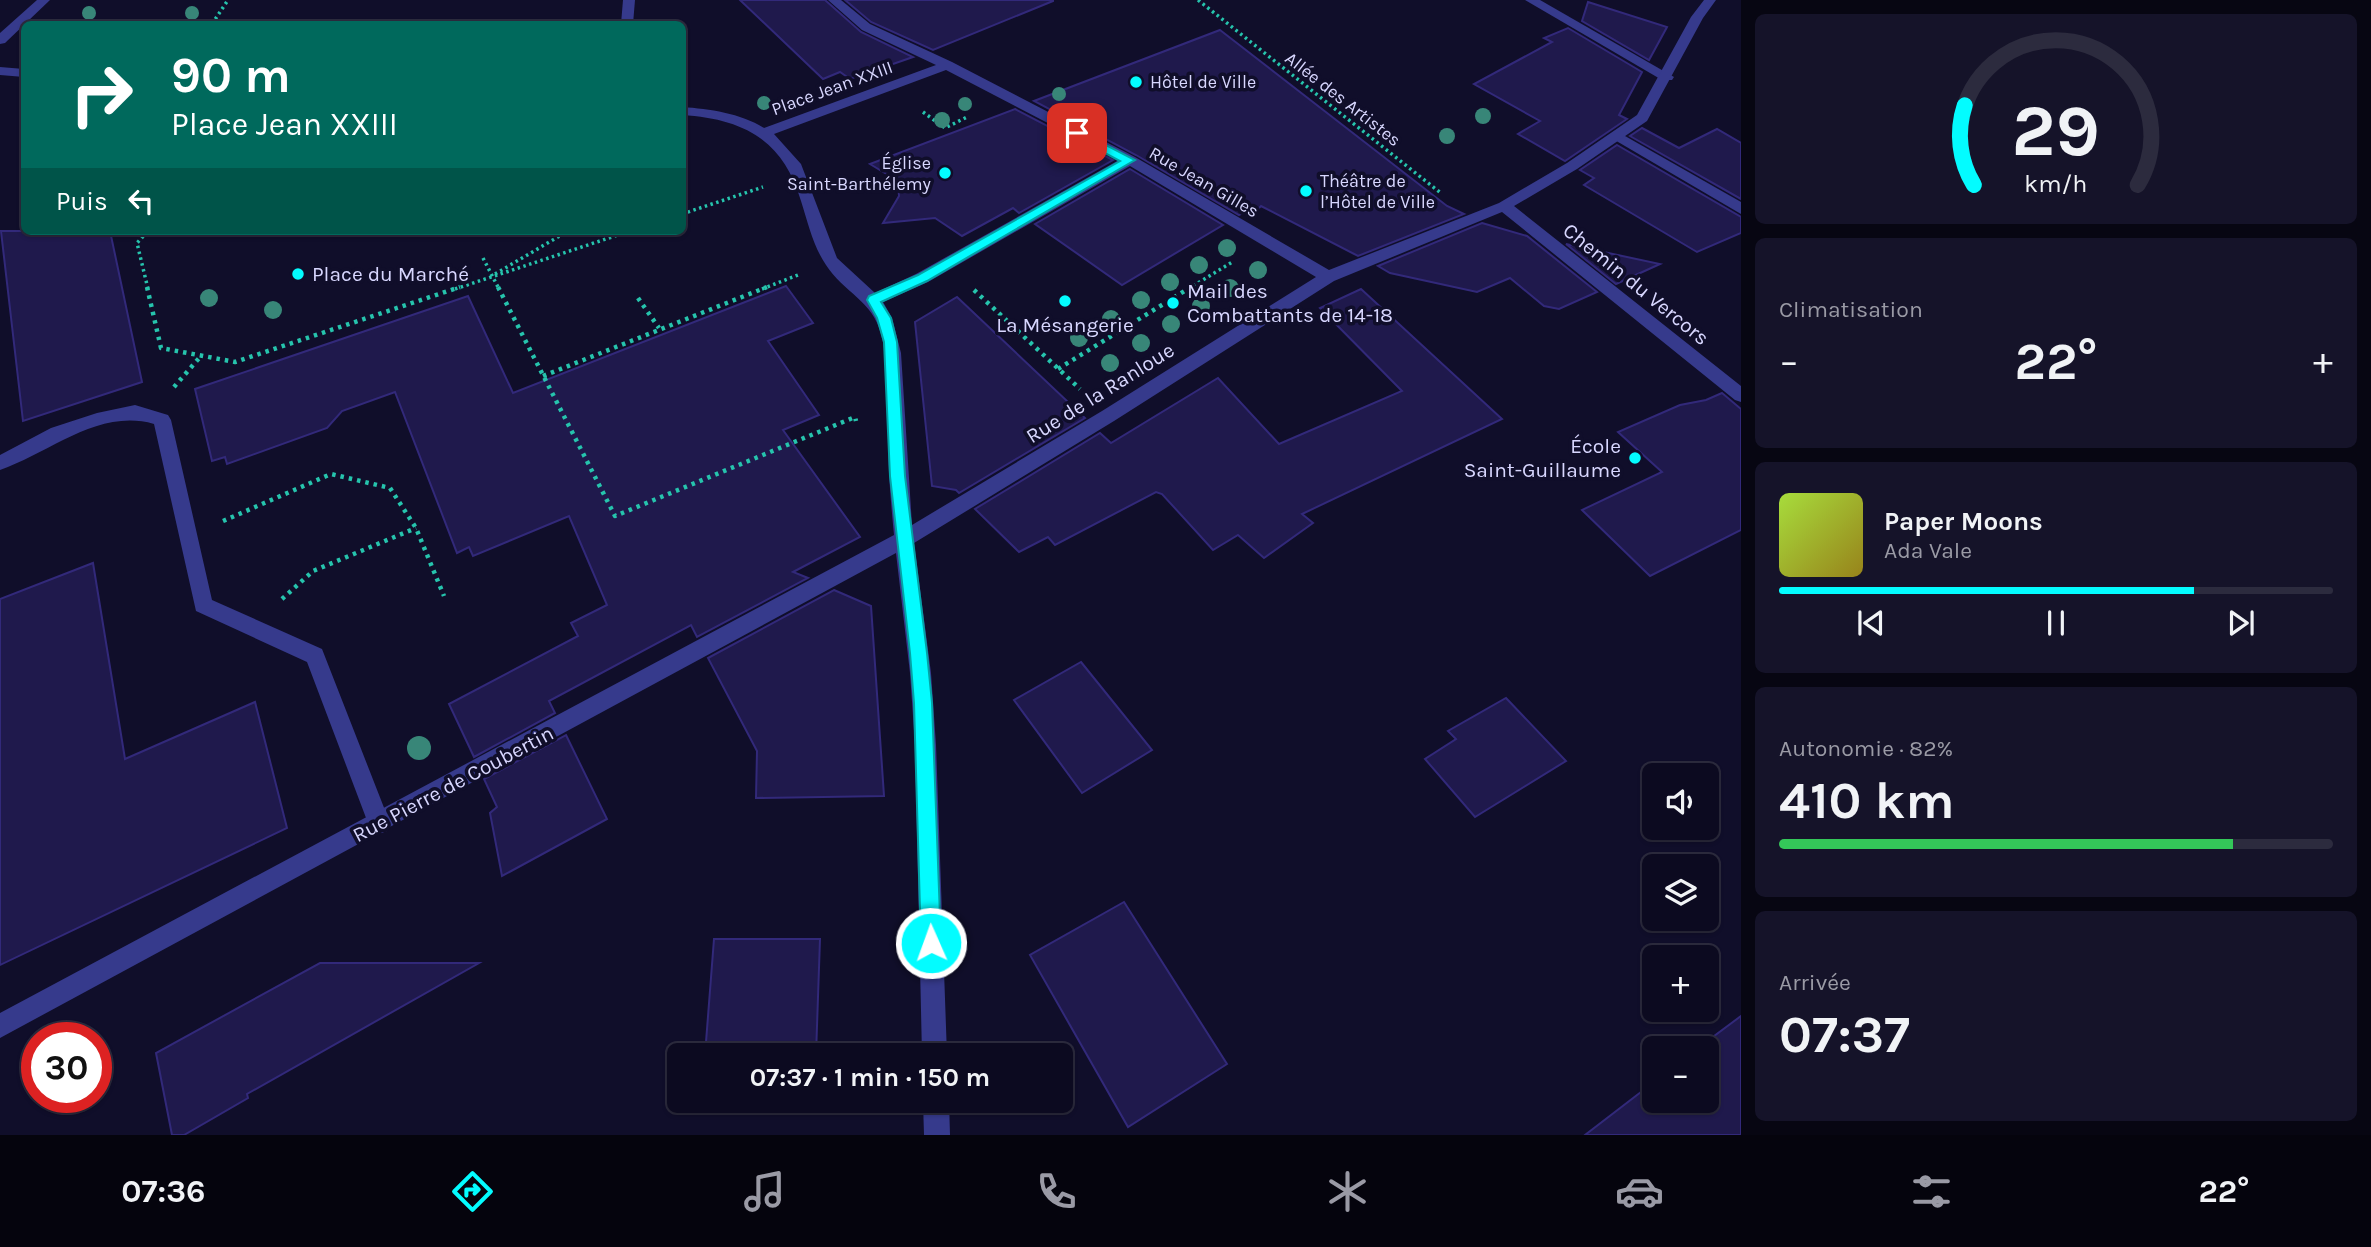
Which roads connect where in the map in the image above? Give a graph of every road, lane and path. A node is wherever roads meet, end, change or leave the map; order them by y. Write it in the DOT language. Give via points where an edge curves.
graph roads {
  1 [pos="44,0"];
  2 [pos="228,0"];
  3 [pos="629,0"];
  4 [pos="834,0"];
  5 [pos="1198,0"];
  6 [pos="1531,0"];
  7 [pos="1558,0"];
  8 [pos="1710,0"];
  9 [pos="214,21"];
  10 [pos="627,21"];
  11 [pos="0,40"];
  12 [pos="947,65"];
  13 [pos="0,71"];
  14 [pos="1670,71"];
  15 [pos="21,73"];
  16 [pos="889,88"];
  17 [pos="1006,96"];
  18 [pos="686,111"];
  19 [pos="763,133"];
  20 [pos="1618,136"];
  21 [pos="1129,160"];
  22 [pos="770,184"];
  23 [pos="1504,206"];
  24 [pos="1741,209"];
  25 [pos="686,213"];
  26 [pos="1473,218"];
  27 [pos="144,235"];
  28 [pos="563,235"];
  29 [pos="618,235"];
  30 [pos="1266,241"];
  31 [pos="483,258"];
  32 [pos="947,264"];
  33 [pos="802,274"];
  34 [pos="1328,276"];
  35 [pos="492,277"];
  36 [pos="638,298"];
  37 [pos="874,300"];
  38 [pos="659,328"];
  39 [pos="1058,369"];
  40 [pos="543,376"];
  41 [pos="1741,396"];
  42 [pos="1108,416"];
  43 [pos="858,426"];
  44 [pos="0,463"];
  45 [pos="416,528"];
  46 [pos="188,537"];
  47 [pos="905,539"];
  48 [pos="444,596"];
  49 [pos="255,629"];
  50 [pos="379,823"];
  51 [pos="0,1026"];
  52 [pos="935,1043"];
  53 [pos="936,1113"];
  54 [pos="937,1135"];
  1 -- 11 [label="street"];
  2 -- 9 [label="path"];
  3 -- 10 [label="street"];
  4 -- 12 [label="street, Rue Jean Gilles" via="866,27"];
  5 -- 26 [label="path, Allée des Artistes"];
  6 -- 14 [label="street"];
  7 -- 14 [label="street"];
  8 -- 14 [label="street, Rue de la Ranloue"];
  12 -- 16 [label="street, Place Jean XXIII"];
  12 -- 17 [label="street, Rue Jean Gilles"];
  13 -- 15 [label="street"];
  14 -- 20 [label="street, Rue de la Ranloue" via="1642,118"];
  16 -- 17 [label="path" via="945,128"];
  16 -- 19 [label="street, Place Jean XXIII"];
  17 -- 21 [label="street, Rue Jean Gilles"];
  18 -- 19 [label="street" via="731,117"];
  19 -- 37 [label="street, Place Jean XXIII" via="796,167 832,264"];
  20 -- 23 [label="street, Rue de la Ranloue"];
  20 -- 24 [label="street" via="1698,189"];
  21 -- 30 [label="street, Rue Jean Gilles"];
  21 -- 32 [label="street"];
  22 -- 25 [label="path"];
  23 -- 26 [label="street, Rue de la Ranloue"];
  23 -- 41 [label="street, Chemin du Vercors"];
  26 -- 34 [label="street, Rue de la Ranloue"];
  27 -- 35 [label="path" via="137,243 161,348 234,362"];
  28 -- 35 [label="path" via="514,259"];
  29 -- 35 [label="path"];
  30 -- 34 [label="street, Rue Jean Gilles"];
  30 -- 39 [label="path"];
  31 -- 35 [label="path"];
  32 -- 37 [label="street"];
  32 -- 39 [label="path"];
  33 -- 38 [label="path"];
  34 -- 42 [label="street, Rue de la Ranloue"];
  35 -- 40 [label="path"];
  36 -- 38 [label="path"];
  37 -- 47 [label="street" via="890,342"];
  38 -- 40 [label="path"];
  39 -- 42 [label="path"];
  40 -- 43 [label="path" via="615,516 855,416"];
  42 -- 47 [label="street, Rue de la Ranloue"];
  44 -- 46 [label="street" via="57,433 97,420 135,412 162,420"];
  45 -- 46 [label="path" via="390,488 331,474"];
  45 -- 48 [label="path"];
  45 -- 49 [label="path" via="313,571"];
  46 -- 49 [label="street" via="203,606"];
  47 -- 50 [label="street, Rue Pierre de Coubertin"];
  47 -- 52 [label="street" via="923,703"];
  49 -- 50 [label="street" via="315,656"];
  50 -- 51 [label="street, Rue Pierre de Coubertin"];
  53 -- 54 [label="street"];
}
